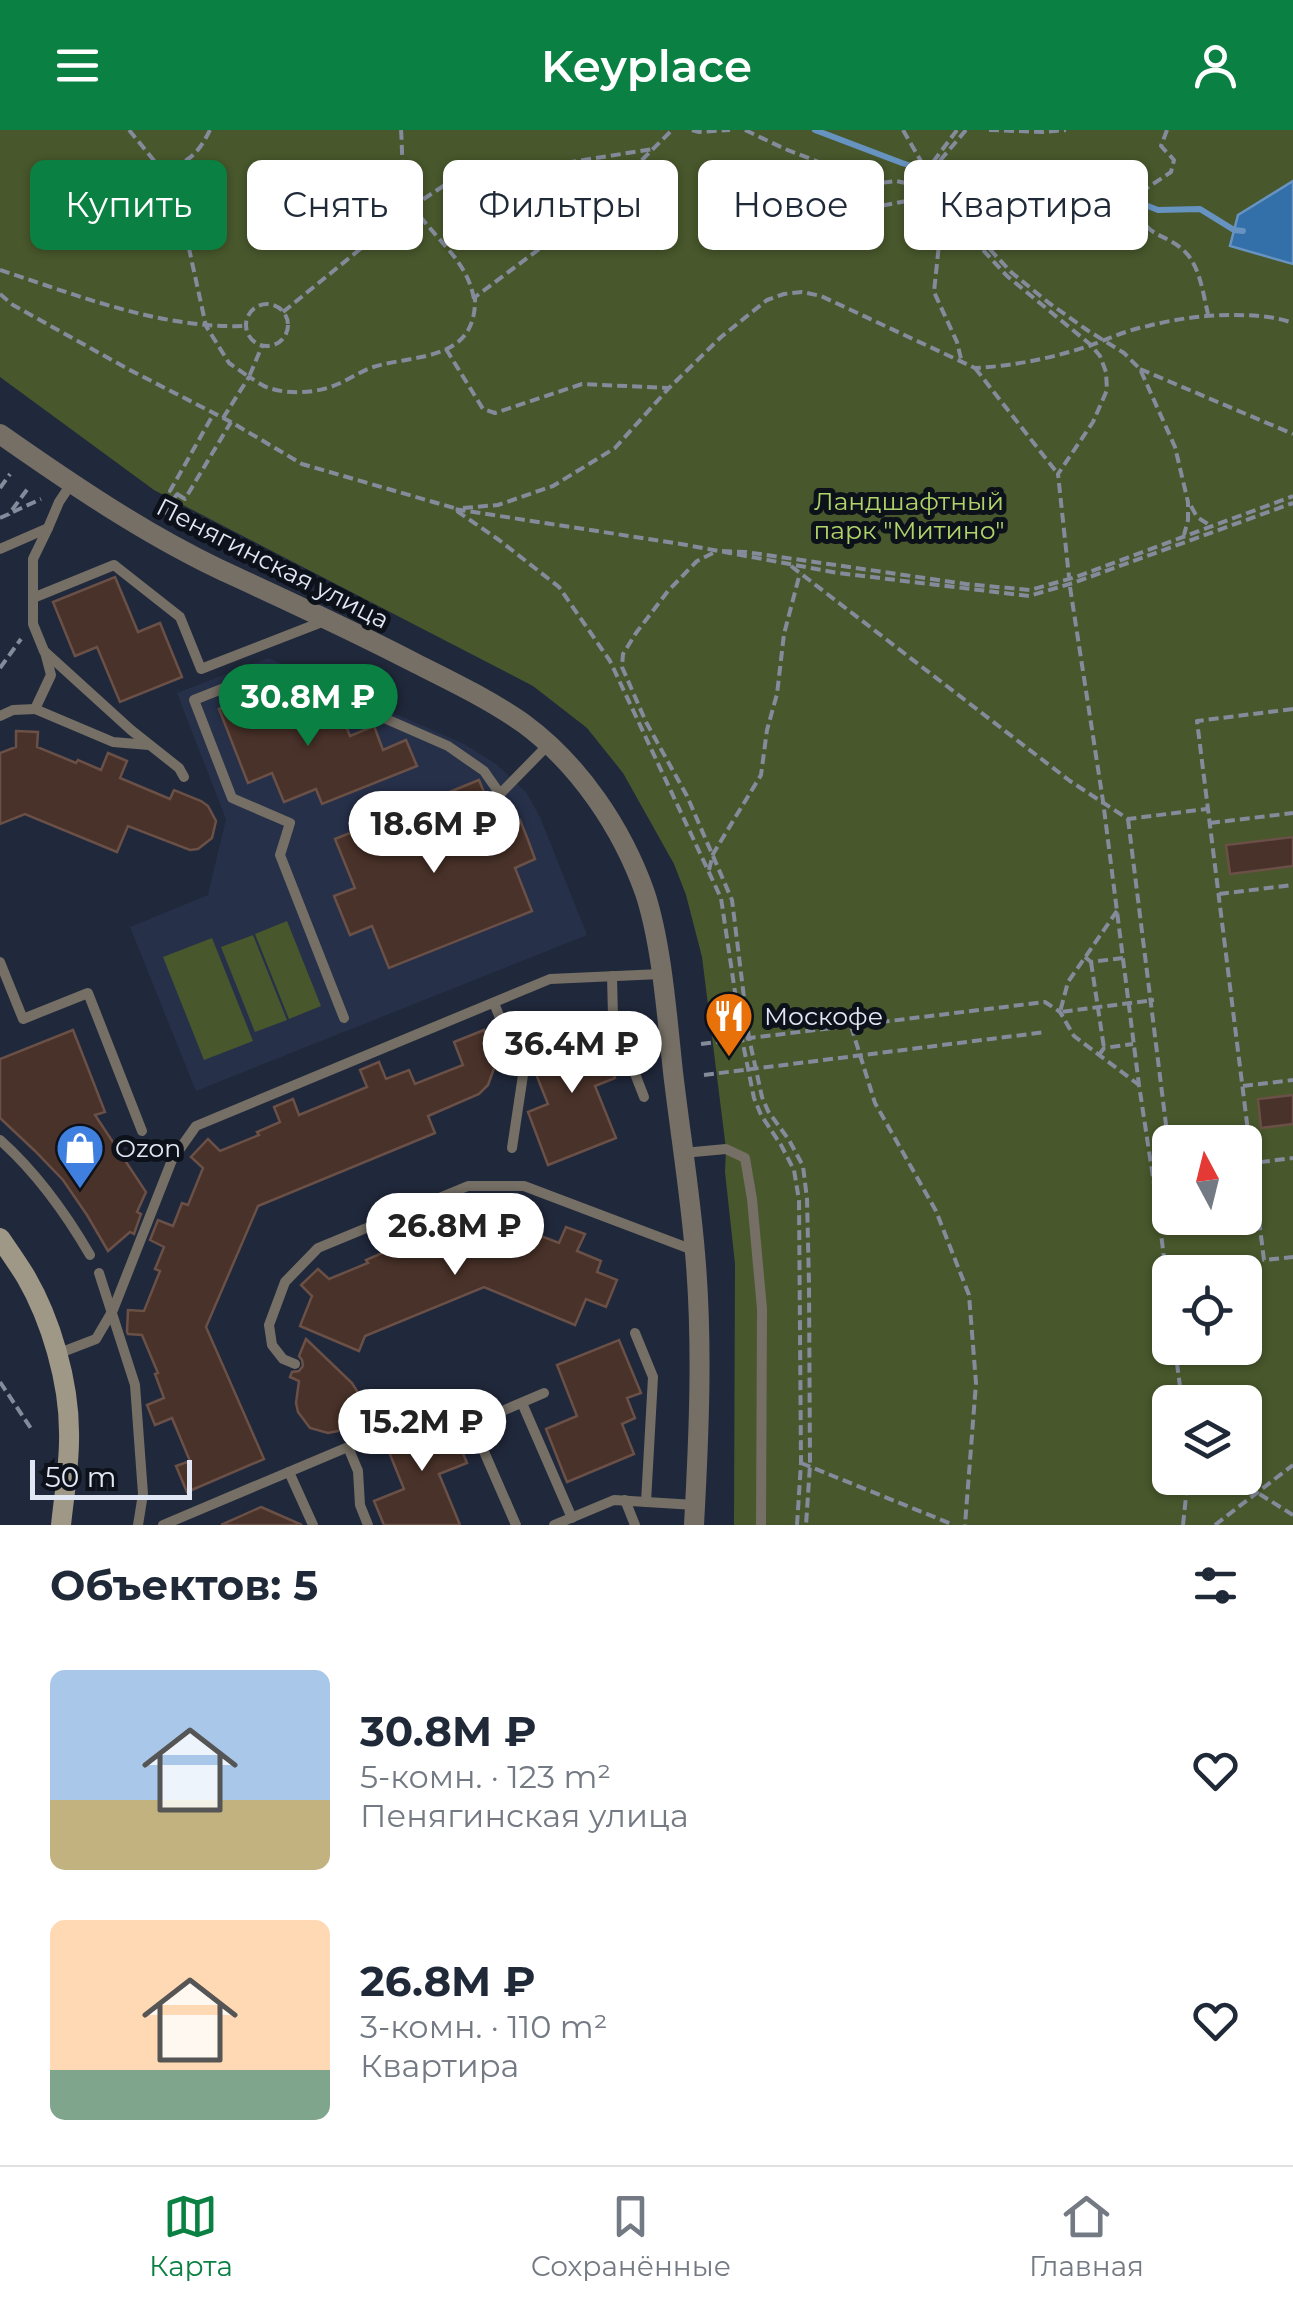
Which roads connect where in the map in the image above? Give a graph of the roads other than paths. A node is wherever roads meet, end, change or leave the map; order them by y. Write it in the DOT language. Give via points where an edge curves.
graph roads {
  1 [pos="0,434"];
  2 [pos="71,484"];
  3 [pos="48,528"];
  4 [pos="0,549"];
  5 [pos="33,598"];
  6 [pos="328,619"];
  7 [pos="44,651"];
  8 [pos="35,709"];
  9 [pos="0,716"];
  10 [pos="150,745"];
  11 [pos="548,745"];
  12 [pos="184,777"];
  13 [pos="0,962"];
  14 [pos="660,974"];
  15 [pos="612,976"];
  16 [pos="494,1003"];
  17 [pos="344,1018"];
  18 [pos="644,1097"];
  19 [pos="142,1131"];
  20 [pos="0,1140"];
  21 [pos="512,1148"];
  22 [pos="683,1153"];
  23 [pos="0,1238"];
  24 [pos="695,1250"];
  25 [pos="90,1255"];
  26 [pos="99,1273"];
  27 [pos="113,1310"];
  28 [pos="634,1332"];
  29 [pos="57,1354"];
  30 [pos="296,1364"];
  31 [pos="544,1393"];
  32 [pos="522,1402"];
  33 [pos="289,1472"];
  34 [pos="624,1500"];
  35 [pos="646,1502"];
  36 [pos="694,1515"];
  37 [pos="572,1518"];
  38 [pos="60,1525"];
  39 [pos="138,1525"];
  40 [pos="163,1525"];
  41 [pos="312,1525"];
  42 [pos="368,1525"];
  43 [pos="516,1525"];
  44 [pos="554,1525"];
  45 [pos="635,1525"];
  46 [pos="761,1525"];
  1 -- 2 [label="street, Пенягинская улица"];
  2 -- 3 [label="lane"];
  2 -- 6 [label="street, Пенягинская улица" via="214,566"];
  3 -- 4 [label="lane"];
  3 -- 5 [label="lane" via="33,560"];
  5 -- 6 [label="lane" via="114,565 180,617 201,670"];
  5 -- 7 [label="lane" via="33,624"];
  6 -- 11 [label="street, Пенягинская улица" via="477,694"];
  7 -- 8 [label="lane" via="51,675"];
  7 -- 10 [label="lane"];
  8 -- 9 [label="lane"];
  8 -- 10 [label="lane" via="113,742"];
  10 -- 12 [label="lane"];
  11 -- 14 [label="street, Пенягинская улица" via="600,803 624,846 645,893"];
  11 -- 17 [label="lane" via="500,794 484,771 448,746 272,669 194,700 232,798 290,823 280,854"];
  13 -- 19 [label="lane" via="23,1019 88,994"];
  14 -- 15 [label="lane"];
  14 -- 22 [label="street, Пенягинская улица"];
  15 -- 16 [label="lane" via="550,980"];
  15 -- 18 [label="lane" via="613,1018"];
  16 -- 21 [label="lane" via="523,1075"];
  16 -- 27 [label="lane" via="196,1126 172,1160"];
  20 -- 25 [label="lane" via="46,1188"];
  22 -- 24 [label="street, Пенягинская улица"];
  22 -- 46 [label="lane" via="726,1149 745,1158 762,1309"];
  23 -- 29 [label="main road" via="27,1278"];
  24 -- 30 [label="lane" via="524,1186 468,1186 318,1248 284,1282 269,1325 272,1345"];
  24 -- 36 [label="street, Пенягинская улица"];
  26 -- 27 [label="lane"];
  27 -- 29 [label="lane" via="96,1339"];
  27 -- 39 [label="lane" via="135,1385 143,1494"];
  28 -- 35 [label="lane" via="653,1377"];
  29 -- 38 [label="main road" via="69,1432"];
  31 -- 32 [label="lane"];
  32 -- 37 [label="lane"];
  32 -- 43 [label="lane" via="472,1424"];
  33 -- 40 [label="lane"];
  33 -- 41 [label="lane"];
  33 -- 42 [label="lane" via="348,1447"];
  34 -- 35 [label="lane"];
  34 -- 37 [label="lane"];
  34 -- 45 [label="lane"];
  35 -- 36 [label="lane"];
  37 -- 44 [label="lane"];
}
